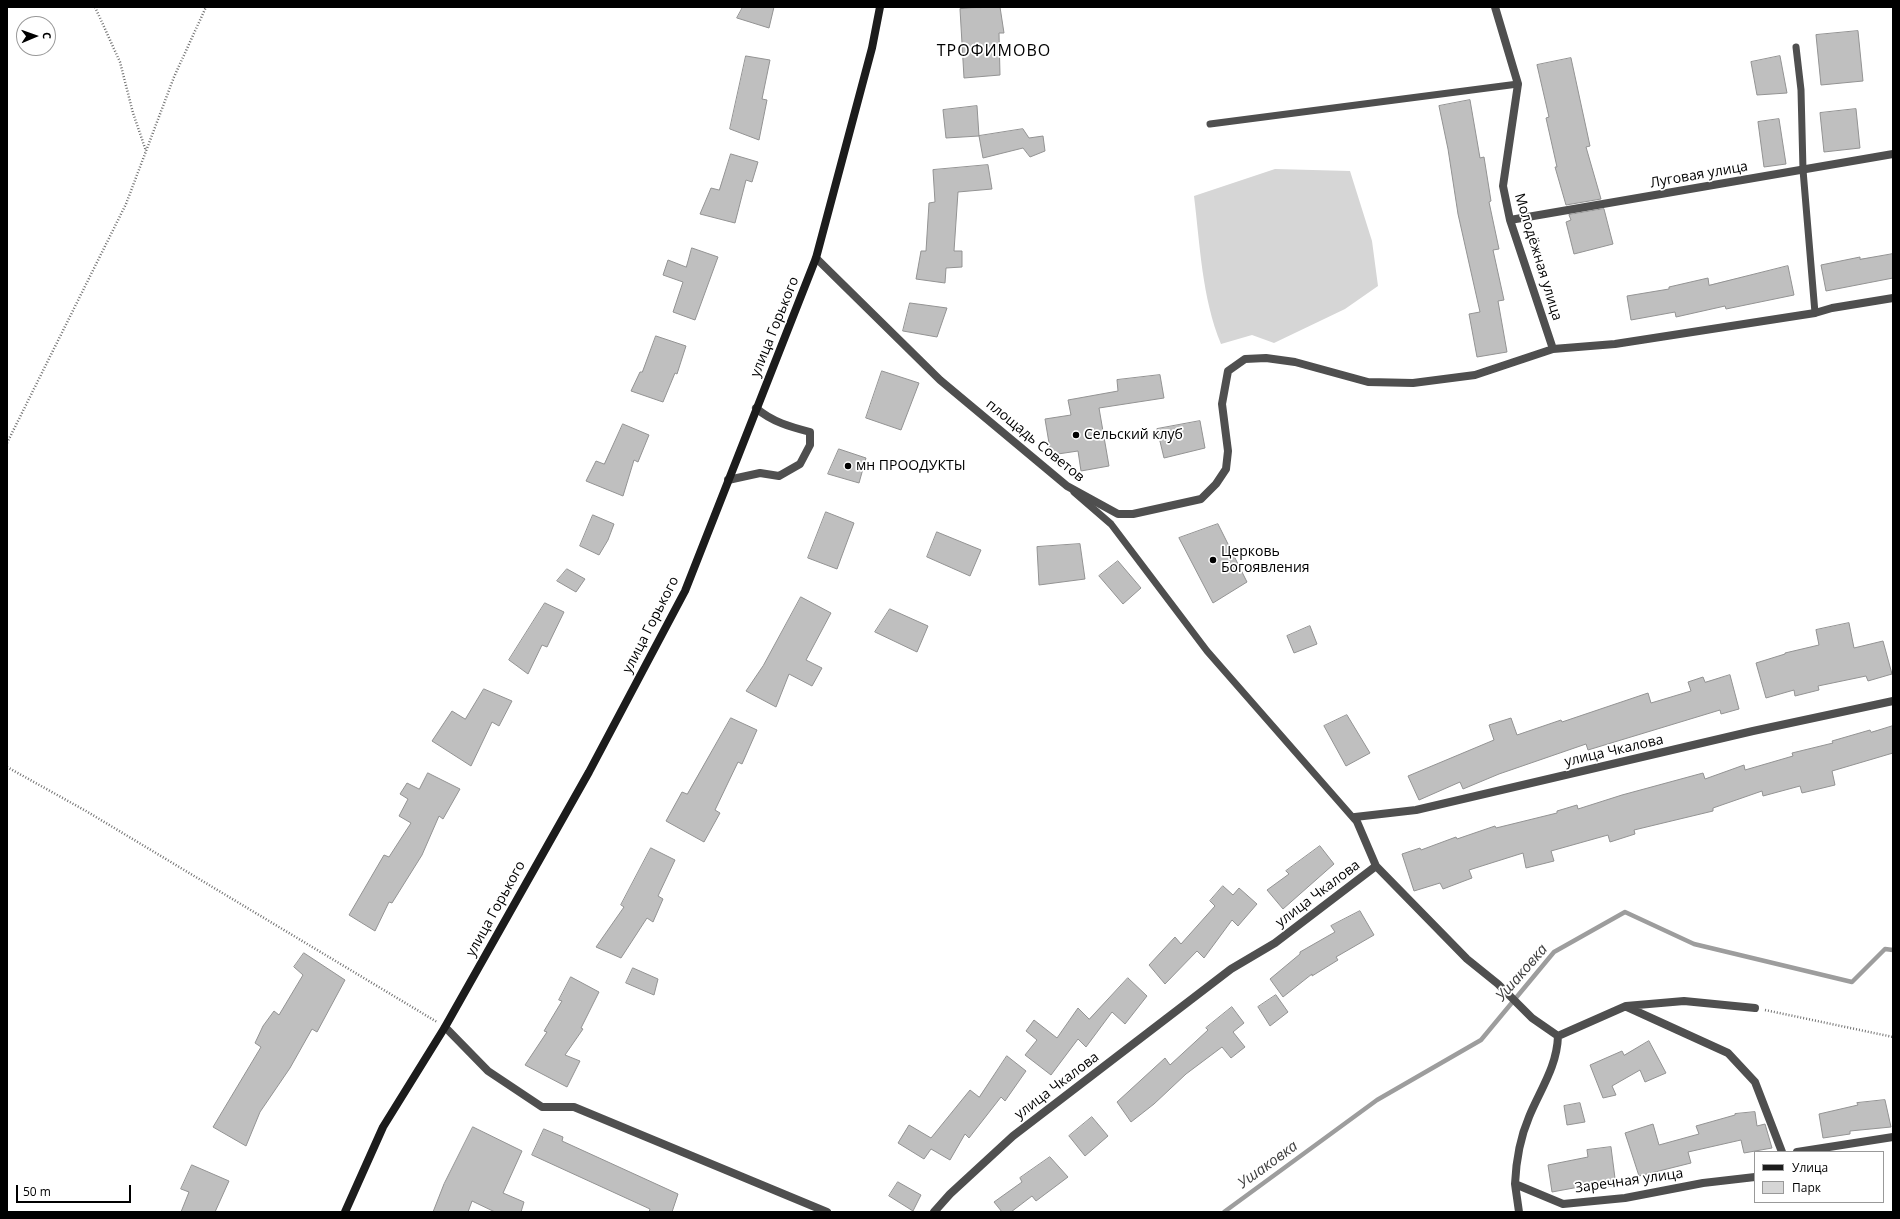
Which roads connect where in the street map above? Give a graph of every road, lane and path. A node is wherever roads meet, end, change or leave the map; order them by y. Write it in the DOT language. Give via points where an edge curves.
graph roads {
  1 [pos="95,7"];
  2 [pos="206,7"];
  3 [pos="880,7"];
  4 [pos="1495,7"];
  5 [pos="1796,47"];
  6 [pos="1518,84"];
  7 [pos="1210,124"];
  8 [pos="146,151"];
  9 [pos="1893,154"];
  10 [pos="1803,170"];
  11 [pos="1510,220"];
  12 [pos="816,258"];
  13 [pos="1893,298"];
  14 [pos="1815,313"];
  15 [pos="1553,349"];
  16 [pos="756,408"];
  17 [pos="7,443"];
  18 [pos="728,480"];
  19 [pos="1067,486"];
  20 [pos="1893,701"];
  21 [pos="7,767"];
  22 [pos="1355,817"];
  23 [pos="1376,866"];
  24 [pos="1626,1006"];
  25 [pos="1755,1008"];
  26 [pos="445,1027"];
  27 [pos="1558,1036"];
  28 [pos="1893,1037"];
  29 [pos="1893,1136"];
  30 [pos="1782,1151"];
  31 [pos="1803,1151"];
  32 [pos="1754,1177"];
  33 [pos="1515,1184"];
  34 [pos="345,1212"];
  35 [pos="827,1212"];
  36 [pos="934,1212"];
  37 [pos="1519,1212"];
  1 -- 8 [label="path" via="120,62 133,114"];
  2 -- 8 [label="path" via="174,76"];
  3 -- 12 [label="main road, улица Горького" via="872,48"];
  4 -- 6 [label="street, Молодёжная улица"];
  5 -- 10 [label="lane" via="1801,90"];
  6 -- 7 [label="lane"];
  6 -- 11 [label="street, Молодёжная улица" via="1503,186"];
  8 -- 17 [label="path" via="126,204"];
  9 -- 10 [label="street, Луговая улица"];
  10 -- 11 [label="street, Луговая улица"];
  10 -- 14 [label="lane"];
  11 -- 15 [label="street, Молодёжная улица"];
  12 -- 16 [label="main road, улица Горького"];
  12 -- 19 [label="street, площадь Советов" via="940,380"];
  13 -- 14 [label="street"];
  14 -- 15 [label="street" via="1615,344"];
  15 -- 19 [label="street, площадь Советов" via="1475,375 1413,383 1368,382 1295,362 1266,358 1245,359 1228,371 1222,404 1228,451 1226,469 1201,499 1133,514 1118,514"];
  16 -- 18 [label="main road, улица Горького"];
  16 -- 18 [label="street" via="766,416 810,432 810,446 800,464 779,476 760,473"];
  18 -- 26 [label="main road, улица Горького" via="685,591 588,772"];
  19 -- 22 [label="lane" via="1111,524 1207,651 1355,820"];
  20 -- 22 [label="street, улица Чкалова" via="1416,810"];
  21 -- 26 [label="path" via="86,811"];
  22 -- 23 [label="street, улица Чкалова"];
  23 -- 27 [label="street" via="1467,959 1498,984 1532,1018"];
  23 -- 36 [label="street, улица Чкалова" via="1275,943 1231,969 1013,1136"];
  24 -- 25 [label="street" via="1684,1001"];
  24 -- 27 [label="street"];
  24 -- 30 [label="street" via="1728,1053 1755,1082"];
  25 -- 28 [label="path"];
  26 -- 34 [label="main road, улица Горького" via="382,1127"];
  26 -- 35 [label="street" via="488,1071 542,1107 574,1107"];
  27 -- 33 [label="street" via="1558,1052 1528,1118 1516,1162"];
  29 -- 31 [label="street"];
  32 -- 33 [label="street, Заречная улица" via="1703,1183 1624,1198 1563,1204"];
  33 -- 37 [label="street"];
}
